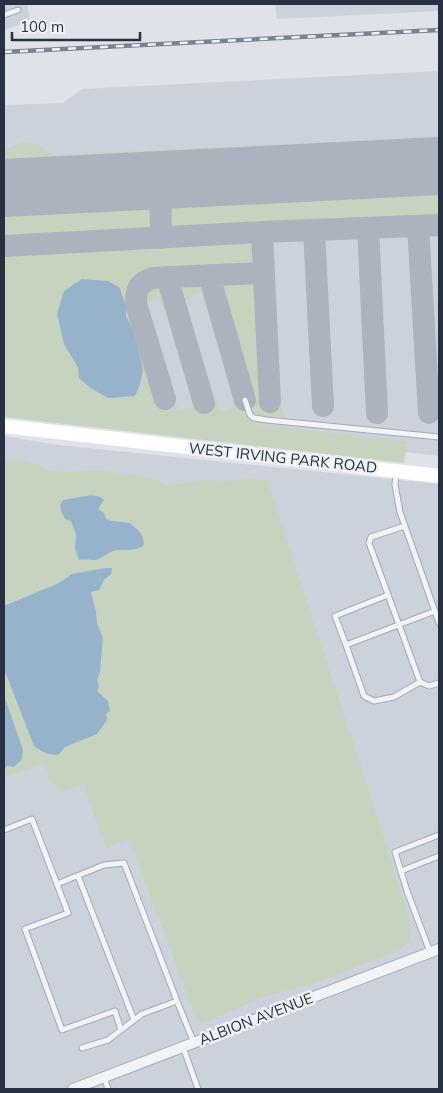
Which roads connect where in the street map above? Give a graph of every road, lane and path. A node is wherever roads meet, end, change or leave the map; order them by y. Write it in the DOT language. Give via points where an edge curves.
graph roads {
  1 [pos="18,10"];
  2 [pos="4,15"];
  3 [pos="245,400"];
  4 [pos="4,426"];
  5 [pos="439,438"];
  6 [pos="396,471"];
  7 [pos="439,476"];
  8 [pos="405,526"];
  9 [pos="388,595"];
  10 [pos="435,611"];
  11 [pos="439,623"];
  12 [pos="399,624"];
  13 [pos="346,645"];
  14 [pos="420,682"];
  15 [pos="439,683"];
  16 [pos="4,830"];
  17 [pos="439,835"];
  18 [pos="439,856"];
  19 [pos="401,871"];
  20 [pos="78,876"];
  21 [pos="57,884"];
  22 [pos="435,951"];
  23 [pos="177,1001"];
  24 [pos="134,1020"];
  25 [pos="120,1030"];
  26 [pos="194,1043"];
  27 [pos="183,1047"];
  28 [pos="82,1048"];
  29 [pos="104,1077"];
  30 [pos="73,1089"];
  31 [pos="108,1089"];
  32 [pos="198,1089"];
  1 -- 2 [label="lane"];
  3 -- 5 [label="lane" via="254,418"];
  4 -- 6 [label="main road, WEST IRVING PARK ROAD"];
  6 -- 7 [label="main road, WEST IRVING PARK ROAD"];
  6 -- 8 [label="lane" via="395,485"];
  8 -- 9 [label="lane" via="371,537 370,543"];
  8 -- 10 [label="lane"];
  9 -- 12 [label="lane"];
  9 -- 13 [label="lane" via="335,616"];
  10 -- 11 [label="lane"];
  10 -- 12 [label="lane"];
  12 -- 13 [label="lane"];
  12 -- 14 [label="lane"];
  13 -- 14 [label="lane" via="364,696 374,701 394,696"];
  14 -- 15 [label="lane" via="429,686"];
  16 -- 21 [label="lane" via="32,819"];
  17 -- 19 [label="lane" via="395,852"];
  18 -- 19 [label="lane"];
  19 -- 22 [label="lane"];
  20 -- 21 [label="lane"];
  20 -- 23 [label="lane" via="104,865 124,863"];
  20 -- 24 [label="lane"];
  21 -- 25 [label="lane" via="68,913 25,929 62,1030 115,1011"];
  22 -- 26 [label="street, ALBION AVENUE"];
  23 -- 24 [label="lane"];
  23 -- 26 [label="lane"];
  24 -- 25 [label="lane"];
  25 -- 28 [label="lane" via="108,1040"];
  26 -- 27 [label="street, ALBION AVENUE"];
  27 -- 29 [label="street, ALBION AVENUE"];
  27 -- 32 [label="lane"];
  29 -- 30 [label="street, ALBION AVENUE"];
  29 -- 31 [label="lane"];
}
